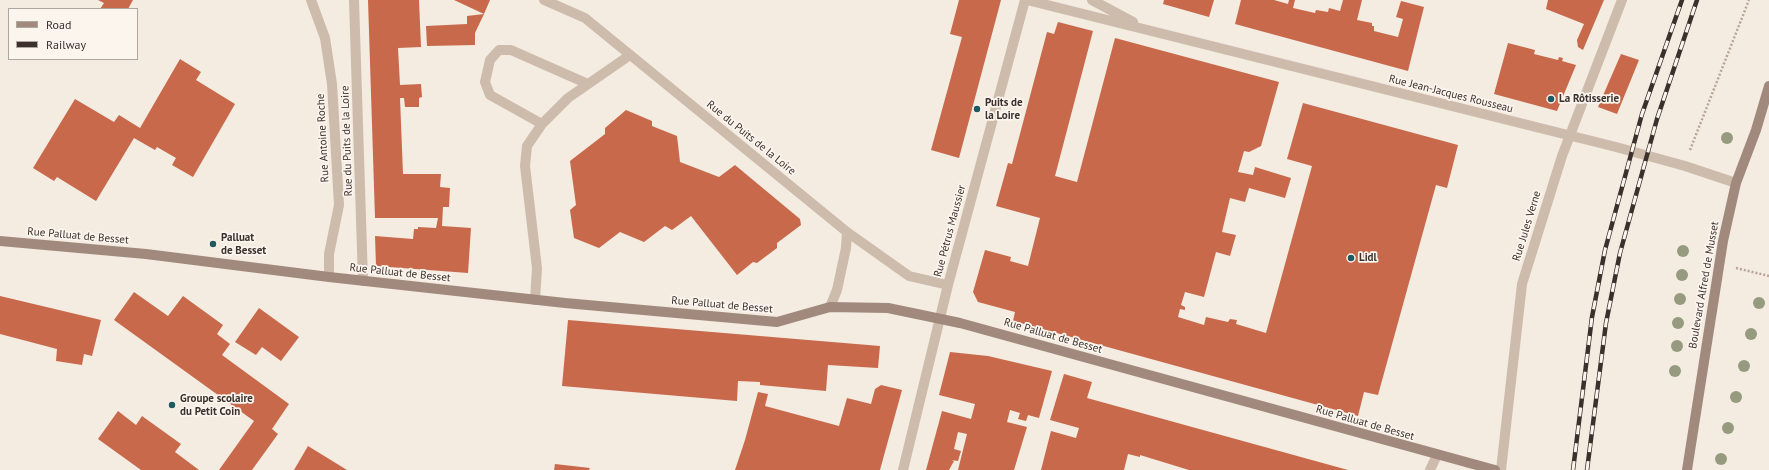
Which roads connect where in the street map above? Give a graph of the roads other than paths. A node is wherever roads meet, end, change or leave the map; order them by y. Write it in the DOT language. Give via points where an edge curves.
graph roads {
  1 [pos="312,0"];
  2 [pos="354,0"];
  3 [pos="544,0"];
  4 [pos="1026,0"];
  5 [pos="1092,0"];
  6 [pos="1622,0"];
  7 [pos="1158,33"];
  8 [pos="630,55"];
  9 [pos="588,84"];
  10 [pos="1769,86"];
  11 [pos="542,124"];
  12 [pos="1569,136"];
  13 [pos="1736,183"];
  14 [pos="847,232"];
  15 [pos="0,241"];
  16 [pos="329,277"];
  17 [pos="363,281"];
  18 [pos="948,285"];
  19 [pos="536,300"];
  20 [pos="830,308"];
  21 [pos="940,318"];
  22 [pos="1437,455"];
  23 [pos="903,470"];
  24 [pos="1430,470"];
  25 [pos="1495,470"];
  26 [pos="1501,470"];
  27 [pos="1687,470"];
  1 -- 16 [label="street, Rue Antoine Roche" via="325,38 332,92 339,205 329,254"];
  2 -- 17 [label="street, Rue du Puits de la Loire"];
  3 -- 8 [label="street, Rue du Puits de la Loire" via="585,18"];
  4 -- 7 [label="street, Rue Jean-Jacques Rousseau"];
  4 -- 18 [label="street, Rue Pétrus Maussier"];
  5 -- 7 [label="street, Rue Jean-Jacques Rousseau"];
  6 -- 12 [label="street, Rue Jules Verne"];
  7 -- 12 [label="street, Rue Jean-Jacques Rousseau"];
  8 -- 9 [label="street"];
  8 -- 14 [label="street, Rue du Puits de la Loire"];
  9 -- 11 [label="street" via="568,98"];
  9 -- 11 [label="street" via="511,50 499,50 490,60 486,82 490,95"];
  10 -- 13 [label="main road, Boulevard Alfred de Musset"];
  11 -- 19 [label="street" via="527,146 525,166 537,268"];
  12 -- 13 [label="street, Rue Jean-Jacques Rousseau" via="1685,166"];
  12 -- 26 [label="street, Rue Jules Verne" via="1522,284"];
  13 -- 27 [label="main road, Boulevard Alfred de Musset" via="1718,263"];
  14 -- 18 [label="street, Rue du Puits de la Loire" via="909,276"];
  14 -- 20 [label="street" via="837,290"];
  15 -- 16 [label="main road, Rue Palluat de Besset" via="146,254"];
  16 -- 17 [label="main road, Rue Palluat de Besset"];
  17 -- 19 [label="main road, Rue Palluat de Besset"];
  18 -- 21 [label="street, Rue Pétrus Maussier"];
  19 -- 20 [label="main road, Rue Palluat de Besset" via="777,322"];
  20 -- 21 [label="main road, Rue Palluat de Besset" via="888,308"];
  21 -- 22 [label="main road, Rue Palluat de Besset"];
  21 -- 23 [label="street, Rue Pétrus Maussier"];
  22 -- 24 [label="street"];
  22 -- 25 [label="main road, Rue Palluat de Besset"];
}
